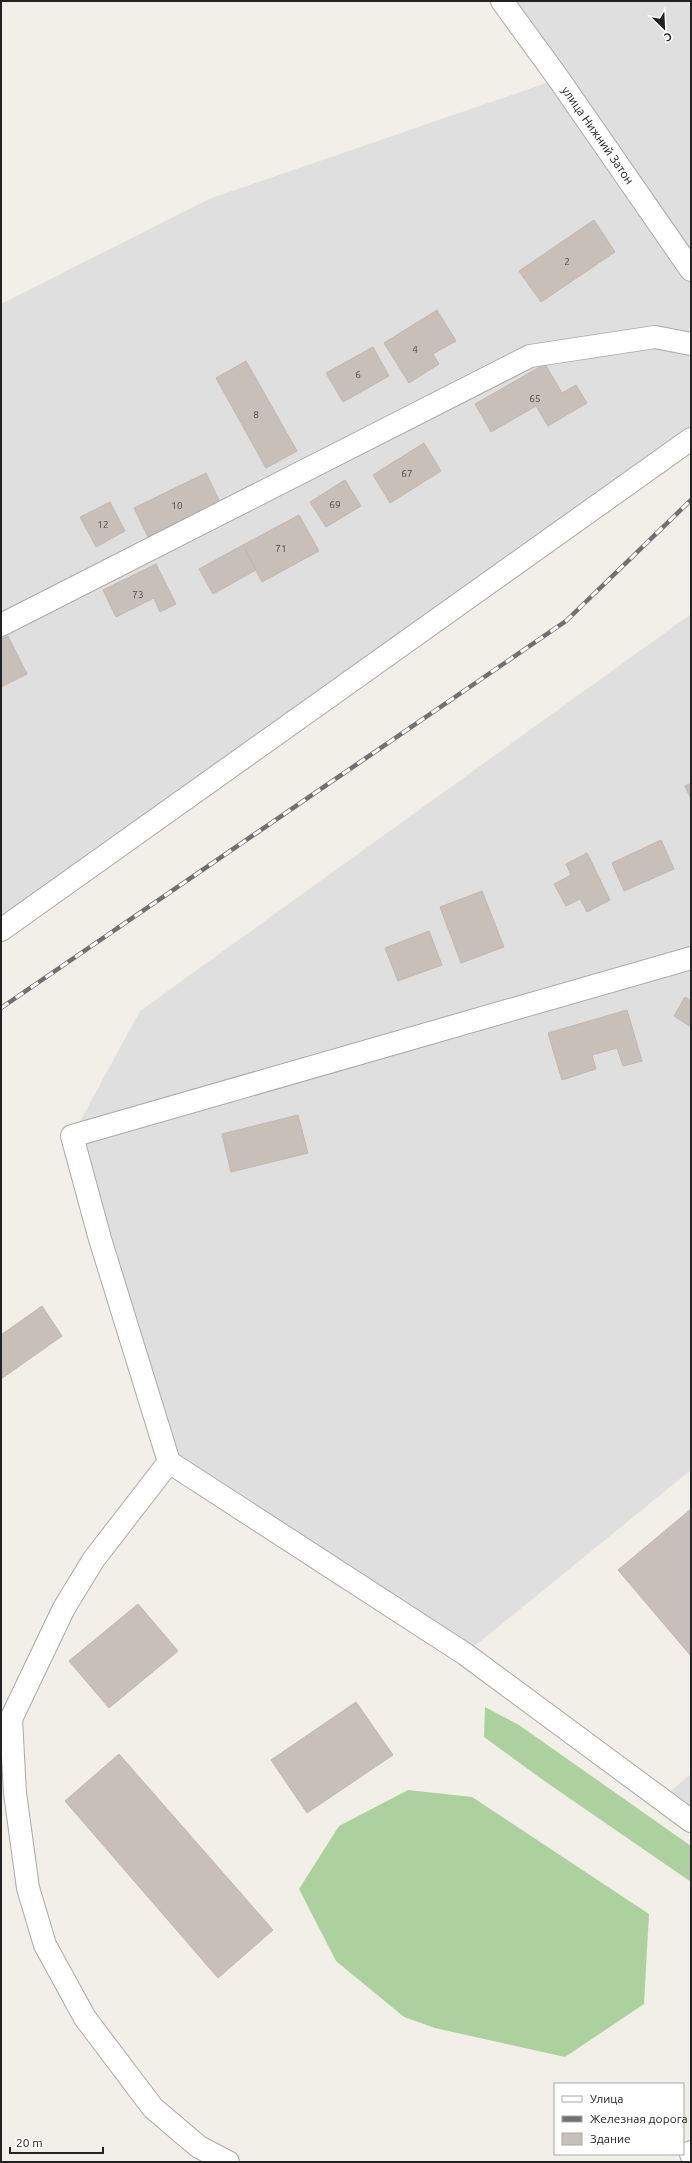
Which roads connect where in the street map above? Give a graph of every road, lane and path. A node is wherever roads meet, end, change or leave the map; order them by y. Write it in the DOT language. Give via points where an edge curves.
graph roads {
  1 [pos="502,1"];
  2 [pos="691,270"];
  3 [pos="691,344"];
  4 [pos="691,439"];
  5 [pos="1,625"];
  6 [pos="1,930"];
  7 [pos="691,958"];
  8 [pos="169,1462"];
  9 [pos="691,1821"];
  10 [pos="228,2162"];
  1 -- 2 [label="street, улица Нижний Затон"];
  3 -- 5 [label="street" via="655,337 530,356"];
  4 -- 6 [label="street"];
  7 -- 8 [label="street" via="72,1136 100,1239"];
  8 -- 9 [label="street" via="465,1654"];
  8 -- 10 [label="street" via="94,1559 64,1608 11,1719 15,1793 28,1888 45,1945 85,2018 153,2108 199,2147"];
}
